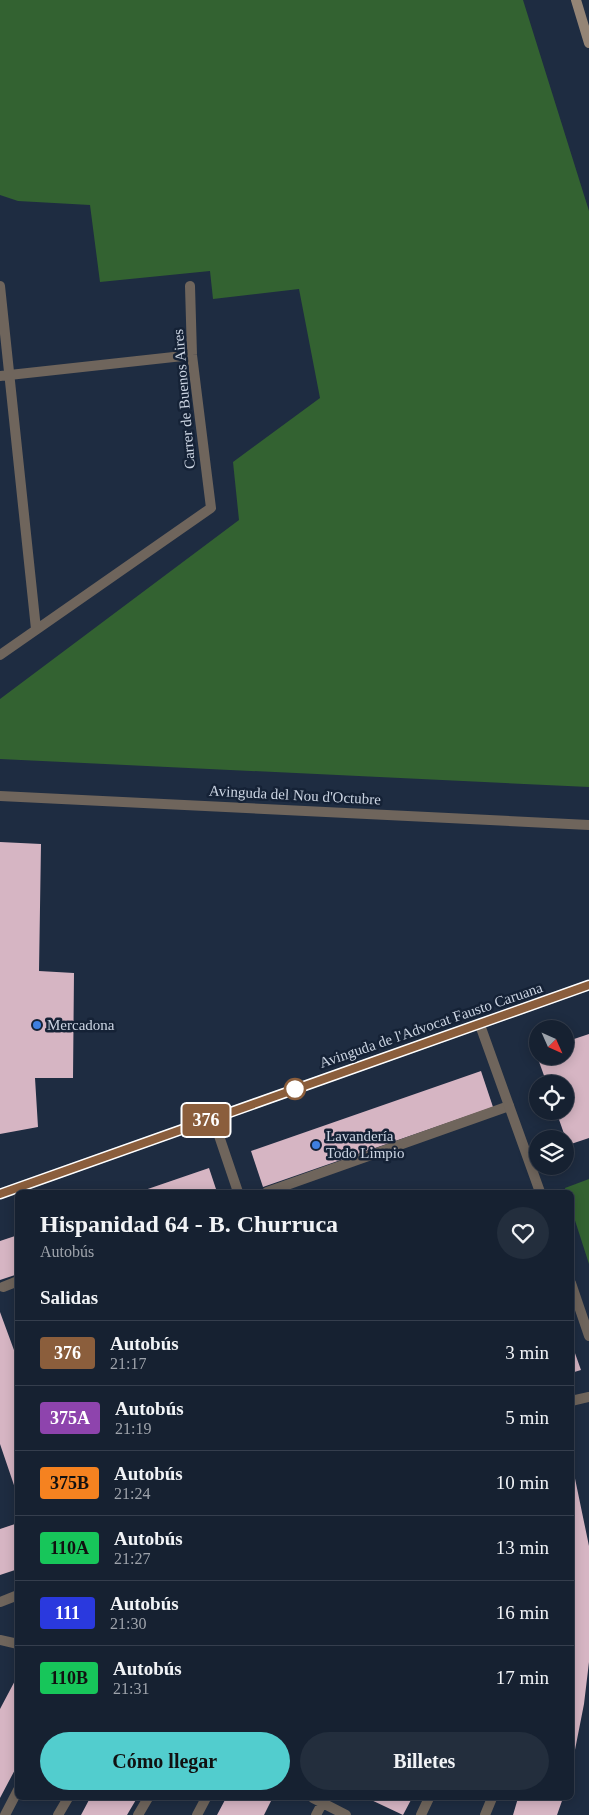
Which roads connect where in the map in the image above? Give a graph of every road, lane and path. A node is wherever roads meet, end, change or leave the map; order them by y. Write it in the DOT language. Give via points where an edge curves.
graph roads {
  1 [pos="576,0"];
  2 [pos="589,43"];
  3 [pos="0,286"];
  4 [pos="190,286"];
  5 [pos="192,355"];
  6 [pos="5,376"];
  7 [pos="36,629"];
  8 [pos="0,655"];
  9 [pos="0,796"];
  10 [pos="589,825"];
  11 [pos="589,985"];
  12 [pos="480,1025"];
  13 [pos="509,1106"];
  14 [pos="213,1118"];
  15 [pos="237,1190"];
  16 [pos="273,1190"];
  17 [pos="539,1190"];
  18 [pos="0,1194"];
  19 [pos="15,1283"];
  20 [pos="3,1287"];
  21 [pos="574,1292"];
  22 [pos="589,1336"];
  23 [pos="589,1396"];
  24 [pos="574,1401"];
  25 [pos="15,1596"];
  26 [pos="0,1602"];
  27 [pos="0,1640"];
  28 [pos="15,1643"];
  29 [pos="15,1795"];
  30 [pos="67,1800"];
  31 [pos="147,1800"];
  32 [pos="205,1800"];
  33 [pos="320,1800"];
  34 [pos="322,1800"];
  35 [pos="428,1800"];
  36 [pos="491,1800"];
  37 [pos="4,1815"];
  38 [pos="58,1815"];
  39 [pos="138,1815"];
  40 [pos="197,1815"];
  41 [pos="316,1815"];
  42 [pos="346,1815"];
  43 [pos="420,1815"];
  44 [pos="485,1815"];
  1 -- 2 [label="main road"];
  3 -- 6 [label="street"];
  4 -- 5 [label="street, Carrer de Buenos Aires"];
  5 -- 6 [label="street"];
  5 -- 7 [label="street, Carrer de Buenos Aires" via="211,508"];
  6 -- 7 [label="street"];
  7 -- 8 [label="street"];
  9 -- 10 [label="street, Avinguda del Nou d'Octubre"];
  11 -- 12 [label="street, Avinguda de l'Advocat Fausto Caruana"];
  12 -- 13 [label="street"];
  12 -- 14 [label="street, Avinguda de l'Advocat Fausto Caruana"];
  13 -- 16 [label="street"];
  13 -- 17 [label="street"];
  14 -- 15 [label="street"];
  14 -- 18 [label="street, Avinguda de l'Advocat Fausto Caruana"];
  19 -- 20 [label="street"];
  21 -- 22 [label="street"];
  23 -- 24 [label="street"];
  25 -- 26 [label="street"];
  27 -- 28 [label="street"];
  29 -- 37 [label="street"];
  30 -- 38 [label="street"];
  31 -- 39 [label="street"];
  32 -- 40 [label="street"];
  33 -- 41 [label="street"];
  34 -- 42 [label="street"];
  35 -- 43 [label="street"];
  36 -- 44 [label="street"];
}
